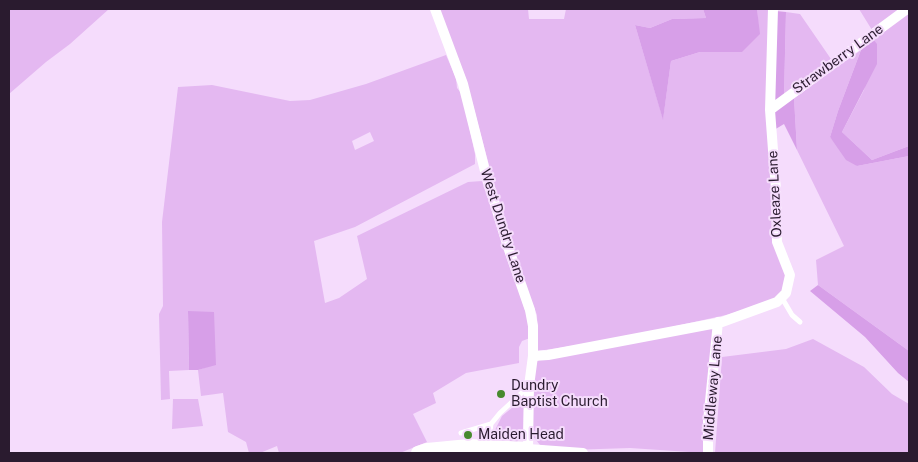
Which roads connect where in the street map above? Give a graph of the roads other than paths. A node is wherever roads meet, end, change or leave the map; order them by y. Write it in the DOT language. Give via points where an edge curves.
graph roads {
  1 [pos="435,9"];
  2 [pos="773,9"];
  3 [pos="907,9"];
  4 [pos="770,110"];
  5 [pos="782,298"];
  6 [pos="718,322"];
  7 [pos="800,322"];
  8 [pos="533,356"];
  9 [pos="529,386"];
  10 [pos="491,424"];
  11 [pos="461,433"];
  12 [pos="488,446"];
  13 [pos="522,450"];
  14 [pos="418,453"];
  15 [pos="583,453"];
  16 [pos="708,453"];
  1 -- 8 [label="street, West Dundry Lane" via="463,84 485,172 530,310"];
  2 -- 4 [label="street, Oxleaze Lane"];
  3 -- 4 [label="street, Strawberry Lane"];
  4 -- 5 [label="street, Oxleaze Lane" via="777,242 790,276"];
  5 -- 6 [label="street"];
  5 -- 7 [label="lane"];
  6 -- 8 [label="street"];
  6 -- 16 [label="street, Middleway Lane" via="708,420"];
  8 -- 9 [label="street, West Dundry Lane"];
  9 -- 10 [label="lane"];
  9 -- 13 [label="street, West Dundry Lane"];
  10 -- 11 [label="lane"];
  10 -- 12 [label="lane"];
  12 -- 13 [label="street"];
  12 -- 14 [label="street"];
  13 -- 15 [label="street"];
}
